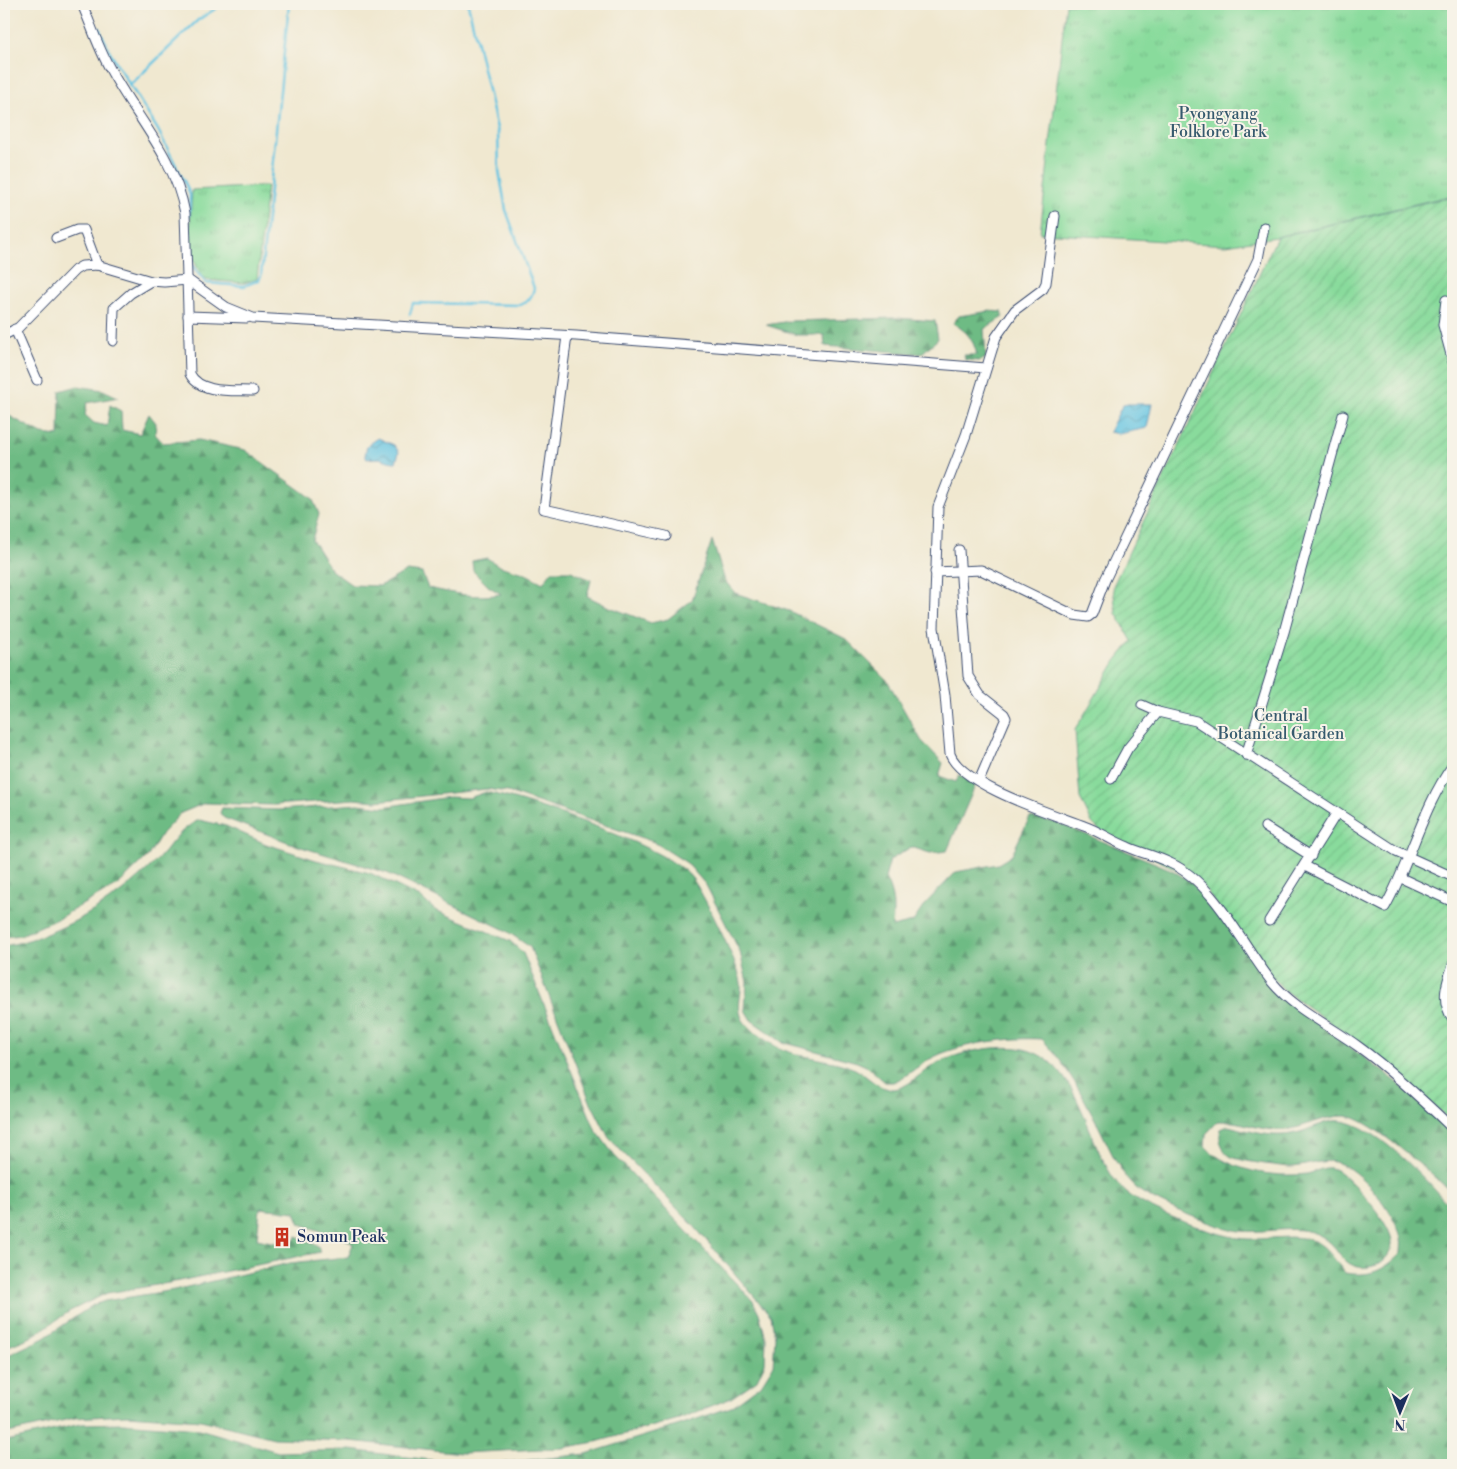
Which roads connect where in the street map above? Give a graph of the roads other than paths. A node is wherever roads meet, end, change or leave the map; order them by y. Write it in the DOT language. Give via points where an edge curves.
graph roads {
  1 [pos="82,4"];
  2 [pos="1054,216"];
  3 [pos="1264,227"];
  4 [pos="56,238"];
  5 [pos="97,265"];
  6 [pos="188,280"];
  7 [pos="151,281"];
  8 [pos="1446,300"];
  9 [pos="188,316"];
  10 [pos="253,318"];
  11 [pos="15,329"];
  12 [pos="4,336"];
  13 [pos="567,336"];
  14 [pos="113,341"];
  15 [pos="1453,362"];
  16 [pos="986,368"];
  17 [pos="37,380"];
  18 [pos="252,391"];
  19 [pos="1343,414"];
  20 [pos="666,536"];
  21 [pos="959,550"];
  22 [pos="960,571"];
  23 [pos="935,572"];
  24 [pos="1142,705"];
  25 [pos="1158,712"];
  26 [pos="1246,755"];
  27 [pos="1453,765"];
  28 [pos="1111,778"];
  29 [pos="979,781"];
  30 [pos="1336,814"];
  31 [pos="1265,826"];
  32 [pos="1311,856"];
  33 [pos="1408,858"];
  34 [pos="1305,866"];
  35 [pos="1453,877"];
  36 [pos="1401,878"];
  37 [pos="1453,902"];
  38 [pos="1269,921"];
  39 [pos="1453,965"];
  40 [pos="1453,1019"];
  41 [pos="1453,1129"];
  1 -- 6 [label="street" via="109,67 162,151 180,188 185,213"];
  2 -- 16 [label="street" via="1046,283 1007,320 996,337"];
  3 -- 22 [label="street" via="1258,259 1092,614 1088,617 1074,615 981,570"];
  4 -- 5 [label="street" via="84,230"];
  5 -- 7 [label="street"];
  5 -- 11 [label="street" via="75,270"];
  6 -- 7 [label="street"];
  6 -- 9 [label="street"];
  6 -- 10 [label="street" via="226,306"];
  7 -- 14 [label="street" via="131,292 114,308"];
  8 -- 15 [label="street" via="1443,325"];
  9 -- 10 [label="street"];
  9 -- 18 [label="street" via="190,374 194,380 216,389"];
  10 -- 13 [label="street"];
  11 -- 12 [label="street"];
  11 -- 17 [label="street"];
  13 -- 16 [label="street"];
  13 -- 20 [label="street" via="544,509"];
  16 -- 23 [label="street" via="966,435 938,507"];
  19 -- 26 [label="street" via="1282,640"];
  21 -- 22 [label="street"];
  22 -- 23 [label="street"];
  22 -- 29 [label="street" via="968,676 980,695 1006,718"];
  23 -- 29 [label="street" via="934,628 950,754 958,768"];
  24 -- 25 [label="street"];
  25 -- 26 [label="street" via="1196,721"];
  25 -- 28 [label="street" via="1139,733"];
  26 -- 30 [label="street"];
  27 -- 33 [label="street"];
  29 -- 41 [label="street" via="1038,811 1090,828 1182,870 1219,907 1280,990 1362,1049"];
  30 -- 32 [label="street"];
  30 -- 33 [label="street"];
  31 -- 32 [label="street"];
  32 -- 34 [label="street"];
  33 -- 35 [label="street"];
  33 -- 36 [label="street"];
  34 -- 36 [label="street" via="1385,907"];
  34 -- 38 [label="street"];
  36 -- 37 [label="street"];
  39 -- 40 [label="street" via="1444,994"];
}
